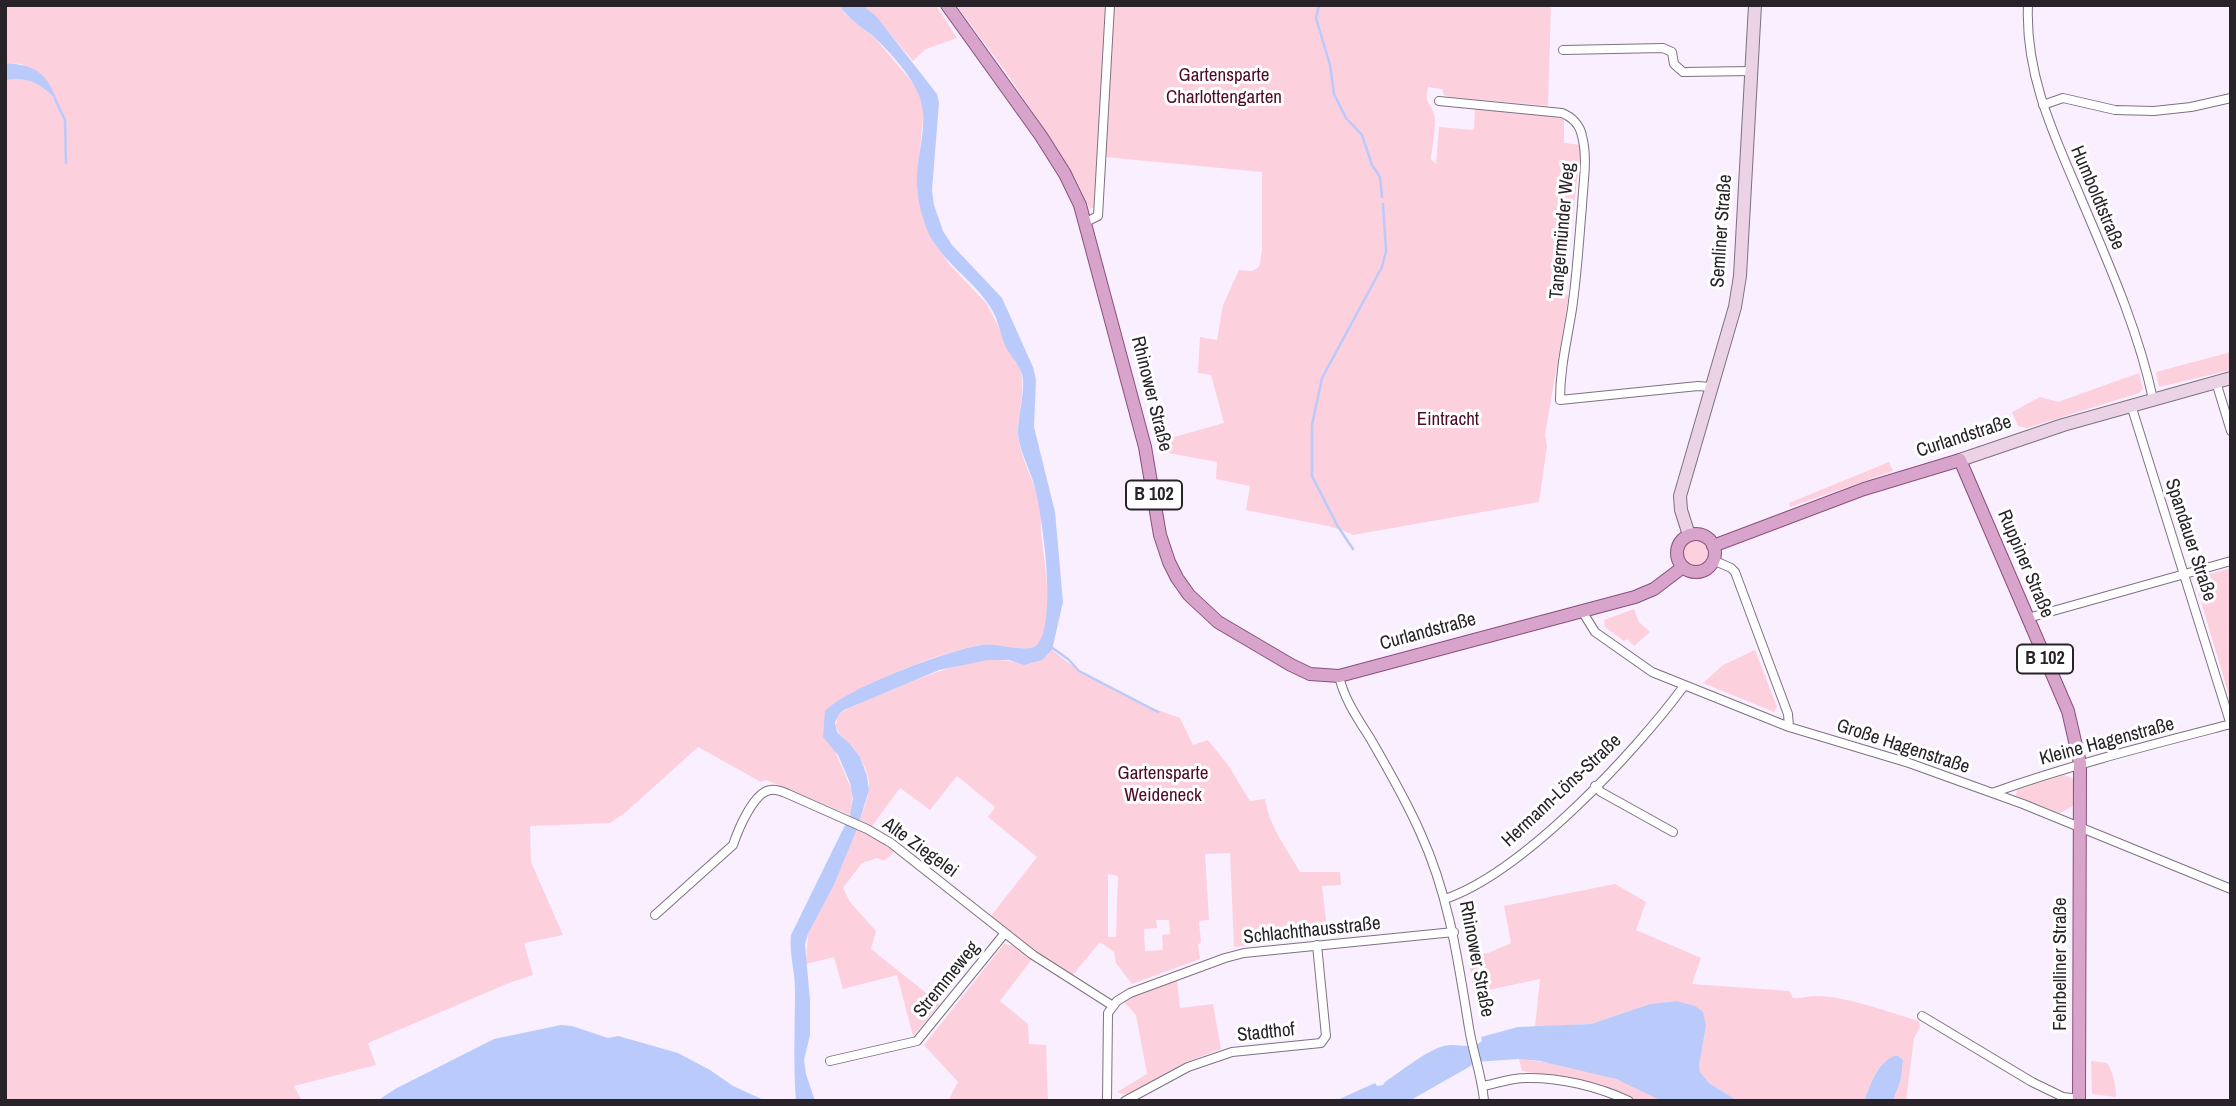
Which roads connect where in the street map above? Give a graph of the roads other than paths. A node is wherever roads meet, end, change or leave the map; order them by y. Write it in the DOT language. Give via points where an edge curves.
graph roads {
  1 [pos="947,5"];
  2 [pos="1111,5"];
  3 [pos="1755,5"];
  4 [pos="2028,5"];
  5 [pos="1563,50"];
  6 [pos="1751,71"];
  7 [pos="2231,98"];
  8 [pos="1439,101"];
  9 [pos="2043,104"];
  10 [pos="1086,222"];
  11 [pos="2231,379"];
  12 [pos="2216,382"];
  13 [pos="1711,387"];
  14 [pos="2153,399"];
  15 [pos="2130,405"];
  16 [pos="2231,431"];
  17 [pos="1960,460"];
  18 [pos="1689,535"];
  19 [pos="1713,546"];
  20 [pos="1713,560"];
  21 [pos="2231,561"];
  22 [pos="1683,567"];
  23 [pos="2185,573"];
  24 [pos="1582,611"];
  25 [pos="2028,618"];
  26 [pos="1339,676"];
  27 [pos="1684,685"];
  28 [pos="2231,725"];
  29 [pos="1789,727"];
  30 [pos="2080,763"];
  31 [pos="1595,786"];
  32 [pos="1992,793"];
  33 [pos="2081,827"];
  34 [pos="1673,832"];
  35 [pos="2231,889"];
  36 [pos="1445,899"];
  37 [pos="655,915"];
  38 [pos="1454,932"];
  39 [pos="1005,933"];
  40 [pos="1317,945"];
  41 [pos="1113,1006"];
  42 [pos="1922,1016"];
  43 [pos="830,1061"];
  44 [pos="1483,1086"];
  45 [pos="1613,1098"];
  46 [pos="2079,1100"];
  47 [pos="1107,1101"];
  48 [pos="1125,1101"];
  49 [pos="1484,1101"];
  50 [pos="1629,1101"];
  1 -- 10 [label="main road, Rhinower Straße / B 102" via="1059,164"];
  2 -- 10 [label="street" via="1098,216"];
  3 -- 6 [label="street, Semliner Straße"];
  4 -- 9 [label="street, Humboldtstraße" via="2029,50"];
  5 -- 6 [label="street" via="1663,48 1672,52 1674,64 1683,72"];
  6 -- 13 [label="street, Semliner Straße" via="1739,285"];
  7 -- 9 [label="street" via="2154,111 2115,110 2063,98"];
  8 -- 13 [label="street, Tangermünder Weg" via="1562,113 1578,125 1585,160 1560,400"];
  9 -- 14 [label="street, Humboldtstraße" via="2135,330"];
  10 -- 26 [label="main road, Rhinower Straße / B 102" via="1145,447 1160,535 1177,578 1218,622 1300,669"];
  11 -- 12 [label="street, Curlandstraße"];
  12 -- 14 [label="street, Curlandstraße"];
  12 -- 16 [label="street"];
  13 -- 18 [label="street, Semliner Straße" via="1680,496"];
  14 -- 15 [label="street, Curlandstraße"];
  15 -- 17 [label="street, Curlandstraße"];
  15 -- 23 [label="street, Spandauer Straße"];
  17 -- 19 [label="main road, Curlandstraße" via="1864,489"];
  17 -- 25 [label="main road, Ruppiner Straße / B 102"];
  18 -- 19 [label="main road" via="1703,536"];
  18 -- 22 [label="main road" via="1677,549"];
  19 -- 20 [label="main road"];
  20 -- 22 [label="main road, B 102" via="1700,571"];
  20 -- 29 [label="street" via="1735,572 1788,713"];
  21 -- 23 [label="street"];
  22 -- 24 [label="main road, Curlandstraße / B 102" via="1654,589"];
  23 -- 25 [label="street"];
  23 -- 28 [label="street, Spandauer Straße"];
  24 -- 26 [label="main road, Curlandstraße / B 102"];
  24 -- 27 [label="street, Große Hagenstraße" via="1595,632 1644,668"];
  25 -- 30 [label="main road, Ruppiner Straße / B 102" via="2068,711"];
  26 -- 36 [label="street, Rhinower Straße" via="1422,835"];
  27 -- 29 [label="street, Große Hagenstraße"];
  27 -- 31 [label="street, Hermann-Löns-Straße"];
  28 -- 30 [label="street, Kleine Hagenstraße"];
  29 -- 32 [label="street, Große Hagenstraße"];
  30 -- 32 [label="street, Kleine Hagenstraße"];
  30 -- 33 [label="main road, B 102"];
  31 -- 34 [label="street"];
  31 -- 36 [label="street, Hermann-Löns-Straße" via="1519,855"];
  32 -- 33 [label="street, Große Hagenstraße"];
  33 -- 35 [label="street, Große Hagenstraße"];
  33 -- 46 [label="main road, Fehrbelliner Straße / B 102"];
  36 -- 38 [label="street, Rhinower Straße"];
  37 -- 39 [label="street, Alte Ziegelei" via="733,845 757,798 773,789 891,843"];
  38 -- 40 [label="street, Schlachthausstraße"];
  38 -- 44 [label="street, Rhinower Straße"];
  39 -- 41 [label="street, Alte Ziegelei"];
  39 -- 43 [label="street, Stremmeweg" via="917,1041"];
  40 -- 41 [label="street, Schlachthausstraße" via="1234,955 1130,993"];
  40 -- 48 [label="street, Stadthof" via="1326,1036 1321,1043 1231,1052 1188,1067"];
  41 -- 47 [label="street" via="1108,1013"];
  42 -- 46 [label="street" via="2032,1082"];
  44 -- 45 [label="street" via="1524,1078 1552,1079"];
  44 -- 49 [label="street, Rhinower Straße"];
  45 -- 50 [label="street"];
}
